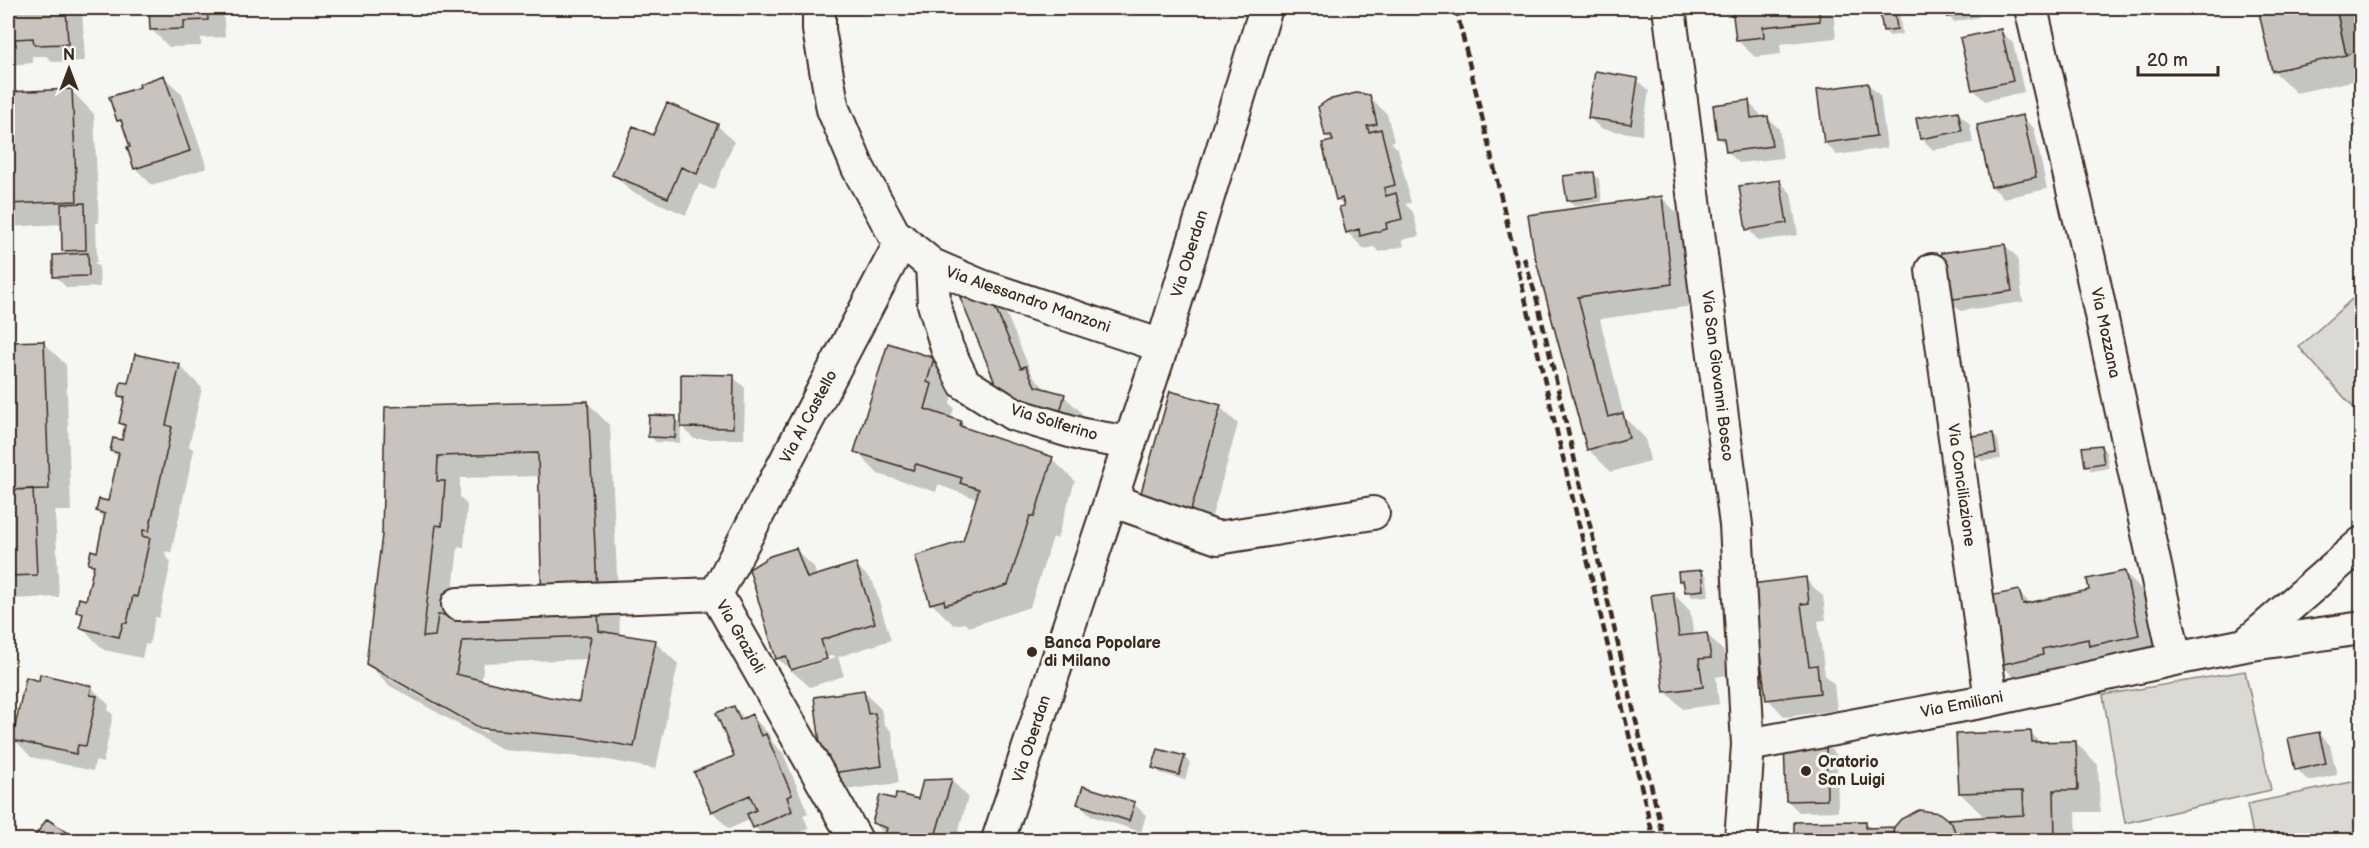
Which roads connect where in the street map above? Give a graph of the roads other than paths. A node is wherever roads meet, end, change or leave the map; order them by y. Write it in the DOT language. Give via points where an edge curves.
graph roads {
  1 [pos="819,8"];
  2 [pos="1266,8"];
  3 [pos="1669,8"];
  4 [pos="2031,8"];
  5 [pos="902,240"];
  6 [pos="932,265"];
  7 [pos="1932,270"];
  8 [pos="1162,346"];
  9 [pos="1130,443"];
  10 [pos="1111,500"];
  11 [pos="1373,513"];
  12 [pos="2361,543"];
  13 [pos="716,594"];
  14 [pos="458,604"];
  15 [pos="2361,628"];
  16 [pos="2245,645"];
  17 [pos="2175,658"];
  18 [pos="1990,700"];
  19 [pos="1748,745"];
  20 [pos="856,840"];
  21 [pos="998,840"];
  22 [pos="1741,840"];
  1 -- 5 [label="street, Via Alessandro Manzoni" via="819,30 833,109 858,168 894,234"];
  2 -- 8 [label="street, Via Oberdan"];
  3 -- 19 [label="street, Via San Giovanni Bosco" via="1736,525"];
  4 -- 17 [label="street, Via Mozzana"];
  5 -- 6 [label="street, Via Alessandro Manzoni"];
  5 -- 13 [label="street, Via Al Castello"];
  6 -- 8 [label="street, Via Alessandro Manzoni" via="981,286"];
  6 -- 9 [label="street, Via Solferino" via="934,304 947,348 964,383 1013,414 1083,435"];
  7 -- 18 [label="street, Via Conciliazione"];
  8 -- 9 [label="street, Via Oberdan"];
  9 -- 10 [label="street, Via Oberdan"];
  10 -- 11 [label="street" via="1218,538"];
  10 -- 21 [label="street, Via Oberdan"];
  12 -- 16 [label="street"];
  13 -- 14 [label="street, Via Grazioli"];
  13 -- 20 [label="street, Via Grazioli"];
  15 -- 16 [label="street, Via Emiliani"];
  16 -- 17 [label="street, Via Emiliani"];
  17 -- 18 [label="street, Via Emiliani"];
  18 -- 19 [label="street, Via Emiliani"];
  19 -- 22 [label="street, Via San Giovanni Bosco"];
}
